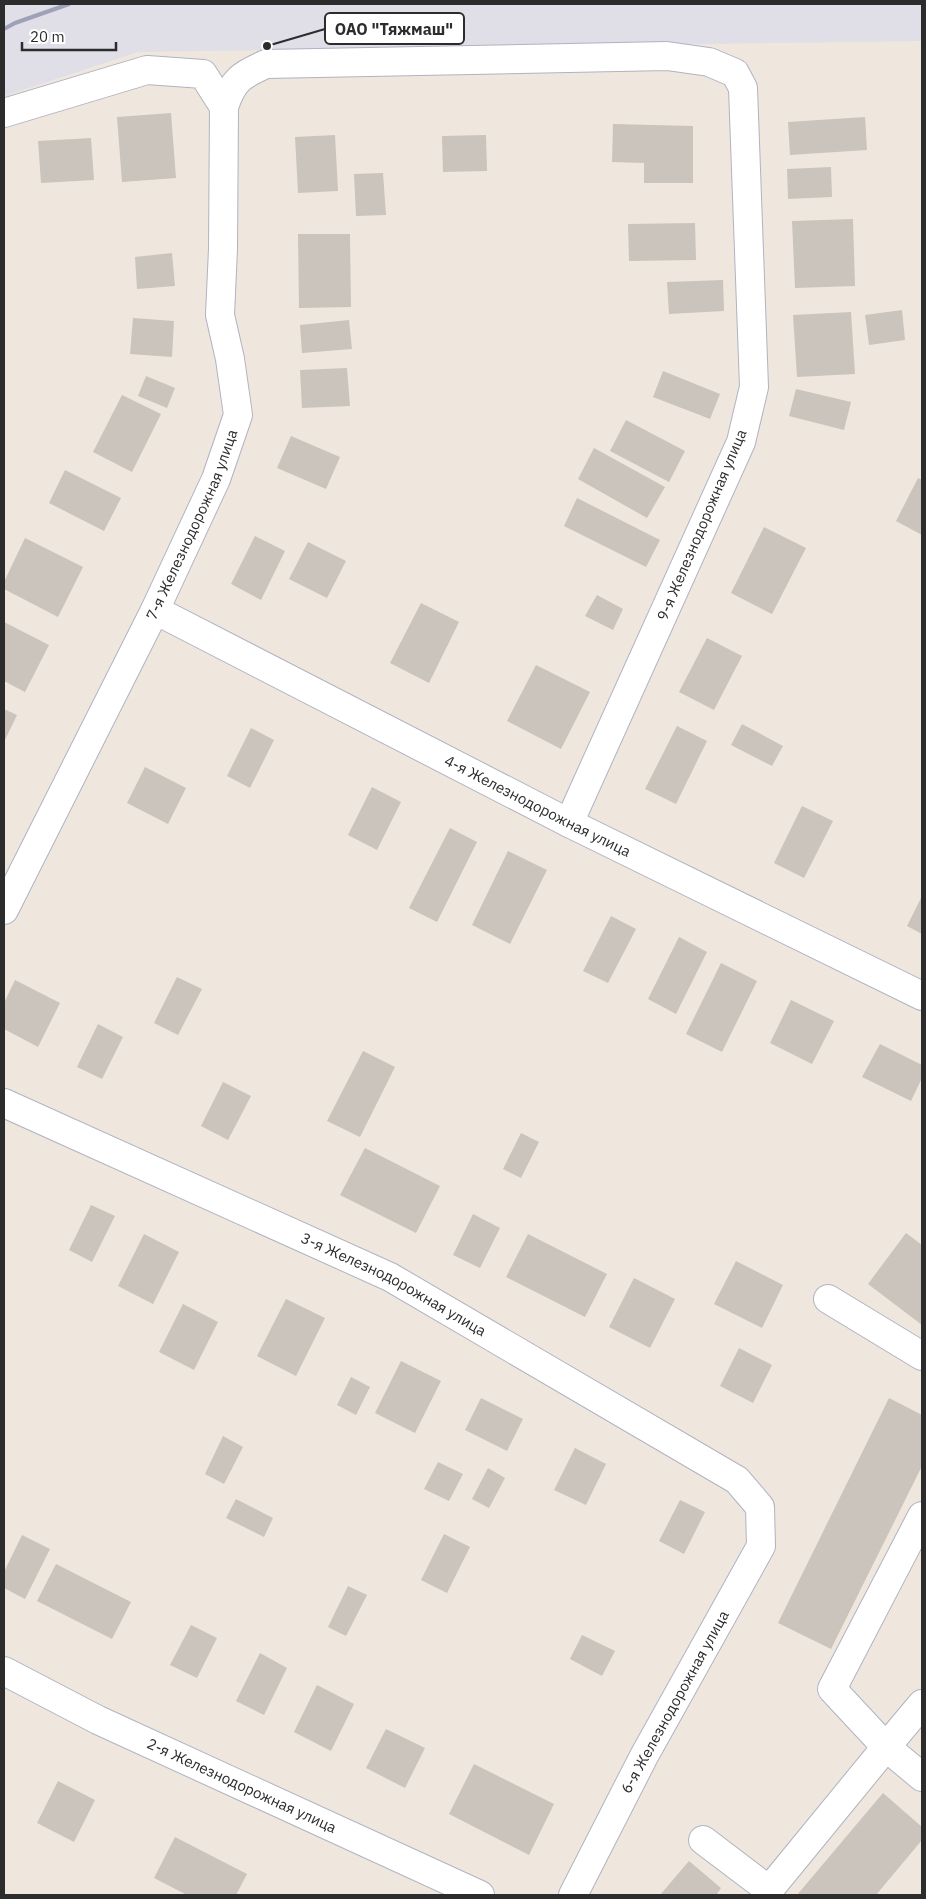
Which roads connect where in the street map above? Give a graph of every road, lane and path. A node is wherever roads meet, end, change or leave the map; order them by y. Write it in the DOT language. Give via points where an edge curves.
graph roads {
  1 [pos="224,107"];
  2 [pos="4,113"];
  3 [pos="155,610"];
  4 [pos="569,823"];
  5 [pos="4,910"];
  6 [pos="922,996"];
  7 [pos="4,1103"];
  8 [pos="828,1299"];
  9 [pos="922,1356"];
  10 [pos="760,1507"];
  11 [pos="922,1516"];
  12 [pos="4,1671"];
  13 [pos="922,1704"];
  14 [pos="886,1747"];
  15 [pos="922,1777"];
  16 [pos="703,1840"];
  17 [pos="480,1895"];
  18 [pos="573,1895"];
  1 -- 2 [label="street" via="203,74 147,70"];
  1 -- 3 [label="street, 7-я Железнодорожная улица" via="224,249 220,315 238,415 216,479"];
  1 -- 4 [label="street, 9-я Железнодорожная улица" via="229,90 241,75 266,64 667,56 709,62 735,73 743,88 754,387 741,442"];
  3 -- 4 [label="street, 4-я Железнодорожная улица"];
  3 -- 5 [label="street, 7-я Железнодорожная улица"];
  4 -- 6 [label="street, 4-я Железнодорожная улица"];
  7 -- 10 [label="street, 3-я Железнодорожная улица" via="390,1277 737,1480"];
  8 -- 9 [label="street"];
  10 -- 18 [label="street, 6-я Железнодорожная улица" via="762,1546 644,1756"];
  11 -- 14 [label="street" via="832,1689"];
  12 -- 17 [label="street, 2-я Железнодорожная улица" via="98,1720"];
  13 -- 14 [label="street"];
  14 -- 15 [label="street"];
  14 -- 16 [label="street" via="769,1890"];
}
